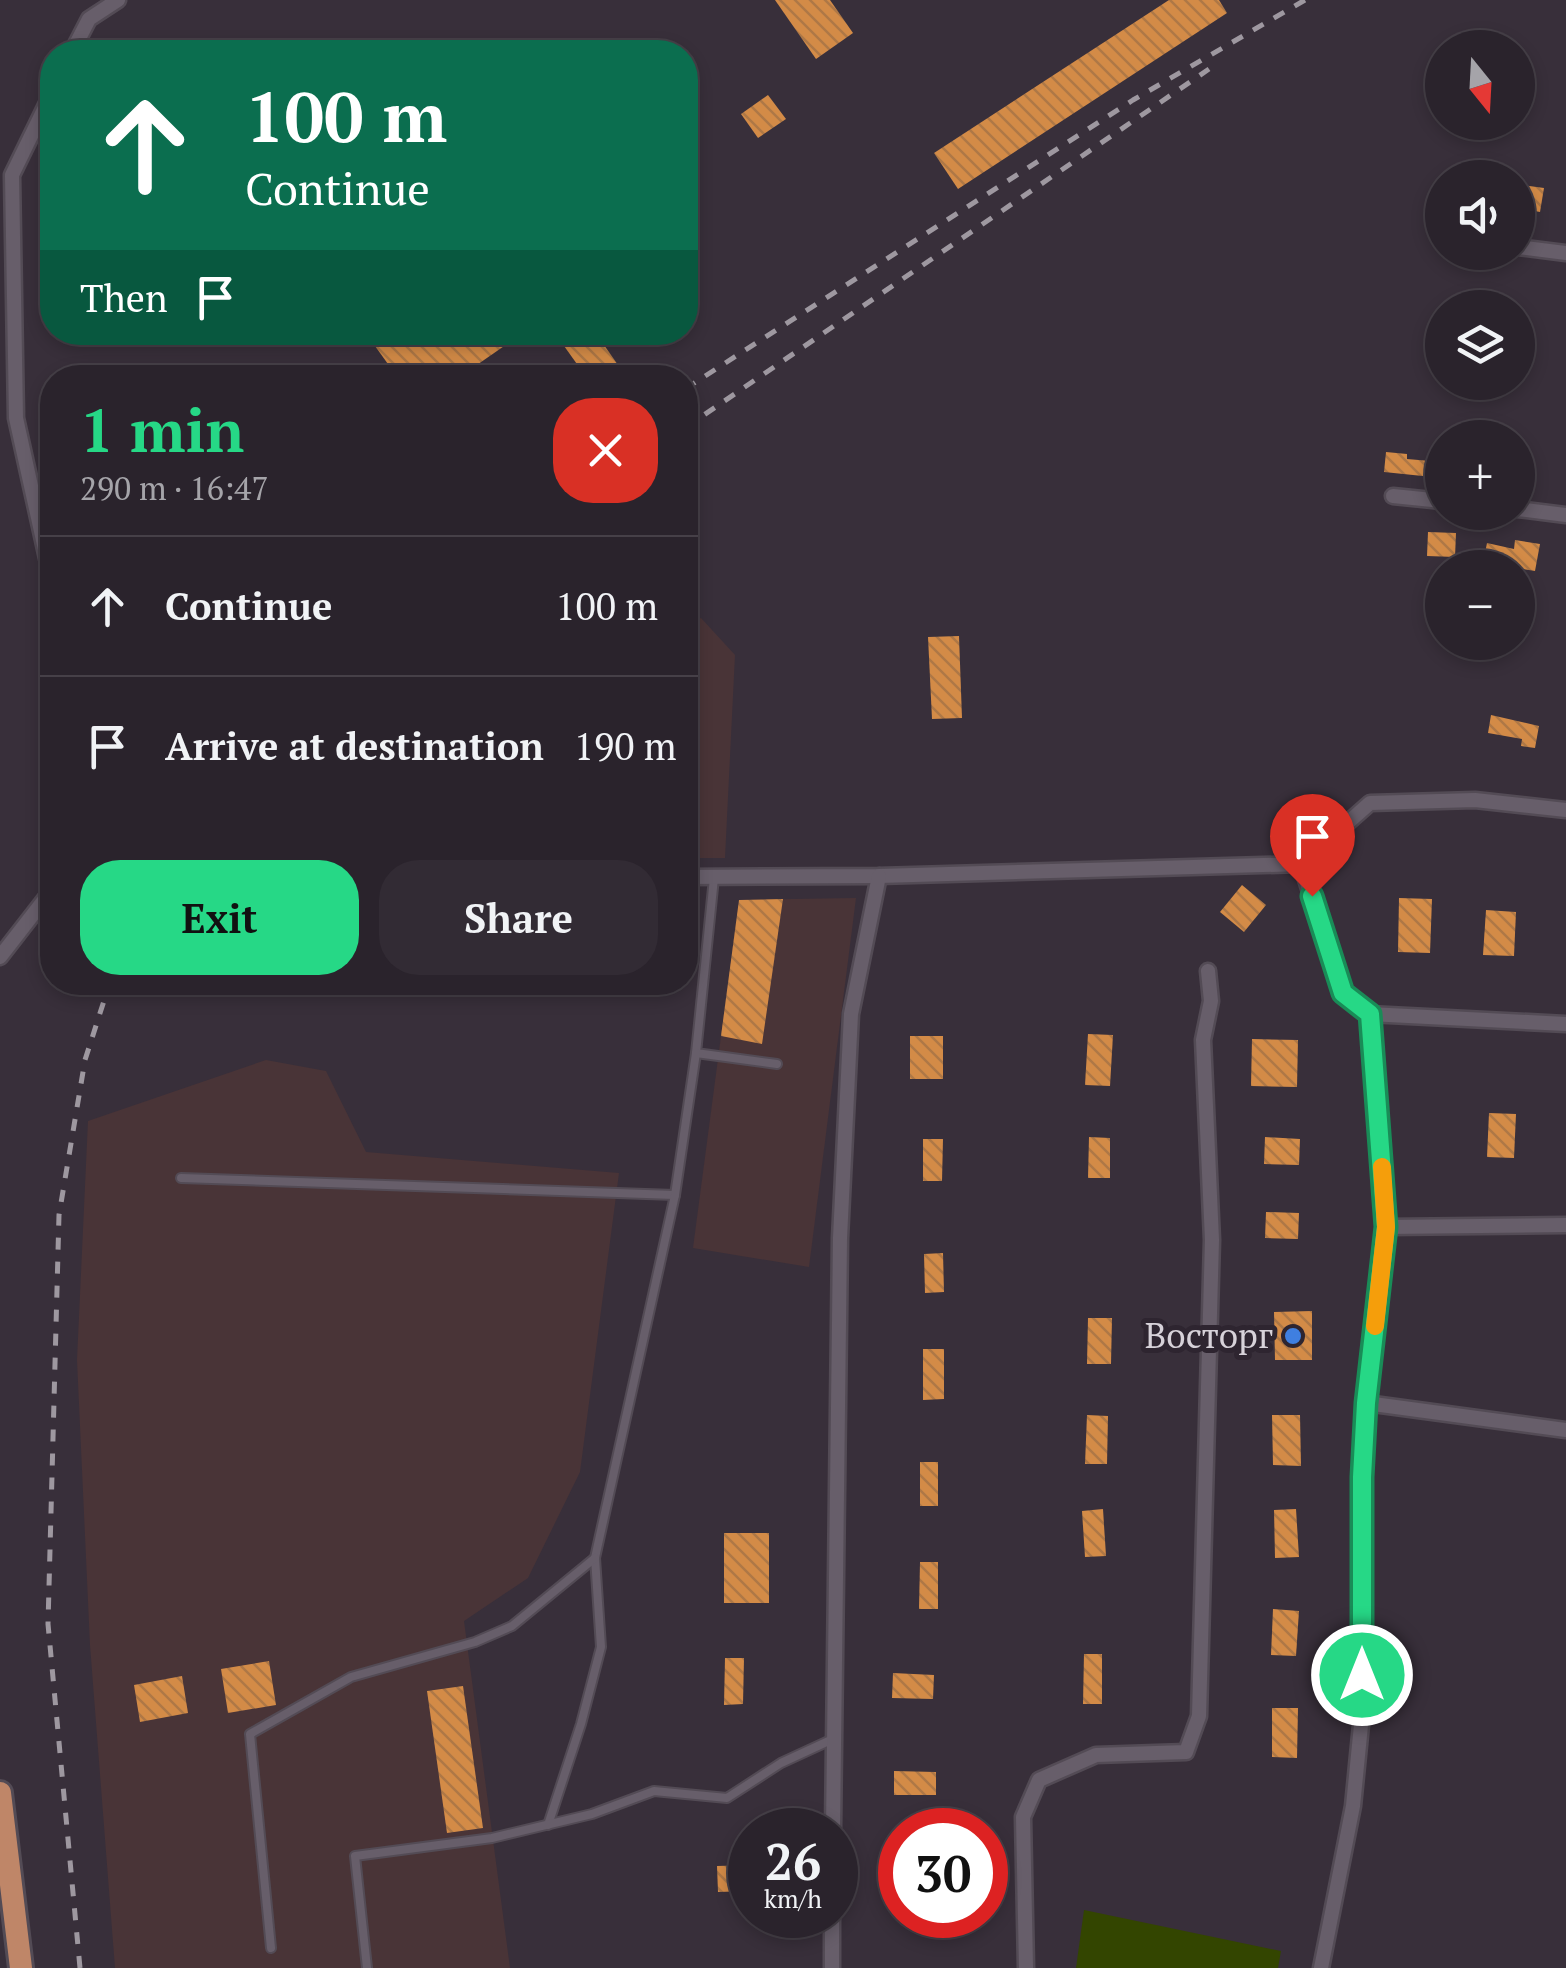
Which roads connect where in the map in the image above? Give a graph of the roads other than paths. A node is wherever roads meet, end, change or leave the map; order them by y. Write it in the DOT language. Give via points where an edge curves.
graph roads {
  1 [pos="118,0"];
  2 [pos="78,40"];
  3 [pos="40,117"];
  4 [pos="1535,250"];
  5 [pos="1566,253"];
  6 [pos="1393,496"];
  7 [pos="1425,499"];
  8 [pos="1535,512"];
  9 [pos="1566,515"];
  10 [pos="40,527"];
  11 [pos="1566,810"];
  12 [pos="1301,864"];
  13 [pos="879,876"];
  14 [pos="698,877"];
  15 [pos="714,878"];
  16 [pos="40,905"];
  17 [pos="0,957"];
  18 [pos="1208,971"];
  19 [pos="1370,1014"];
  20 [pos="1566,1024"];
  21 [pos="696,1053"];
  22 [pos="778,1064"];
  23 [pos="181,1178"];
  24 [pos="675,1195"];
  25 [pos="1566,1225"];
  26 [pos="1386,1227"];
  27 [pos="1366,1403"];
  28 [pos="1566,1430"];
  29 [pos="595,1558"];
  30 [pos="834,1739"];
  31 [pos="0,1793"];
  32 [pos="833,1808"];
  33 [pos="548,1824"];
  34 [pos="832,1938"];
  35 [pos="271,1948"];
  36 [pos="21,1968"];
  37 [pos="367,1968"];
  38 [pos="832,1968"];
  39 [pos="1026,1968"];
  40 [pos="1321,1968"];
  1 -- 2 [label="street" via="88,19"];
  3 -- 10 [label="street" via="12,175 16,418"];
  4 -- 5 [label="street"];
  6 -- 7 [label="street"];
  8 -- 9 [label="street"];
  11 -- 12 [label="street" via="1475,800 1370,803"];
  12 -- 13 [label="street"];
  12 -- 19 [label="street" via="1343,993"];
  13 -- 15 [label="street"];
  13 -- 30 [label="street" via="851,1014 847,1088"];
  14 -- 15 [label="street"];
  15 -- 21 [label="lane"];
  16 -- 17 [label="street"];
  18 -- 39 [label="street" via="1204,1040 1212,1240 1198,1716 1186,1752 1096,1755 1039,1780 1023,1817"];
  19 -- 20 [label="street"];
  19 -- 26 [label="street"];
  21 -- 22 [label="lane"];
  21 -- 24 [label="lane"];
  23 -- 24 [label="lane"];
  24 -- 29 [label="lane"];
  25 -- 26 [label="street"];
  26 -- 27 [label="street"];
  27 -- 28 [label="street"];
  27 -- 40 [label="street" via="1362,1715 1353,1806"];
  29 -- 33 [label="lane" via="601,1647"];
  29 -- 35 [label="lane" via="512,1626 351,1677 250,1734"];
  30 -- 32 [label="street"];
  30 -- 33 [label="lane" via="727,1798 654,1792"];
  31 -- 36 [label="main road"];
  33 -- 37 [label="lane" via="355,1856"];
  34 -- 38 [label="street"];
}
